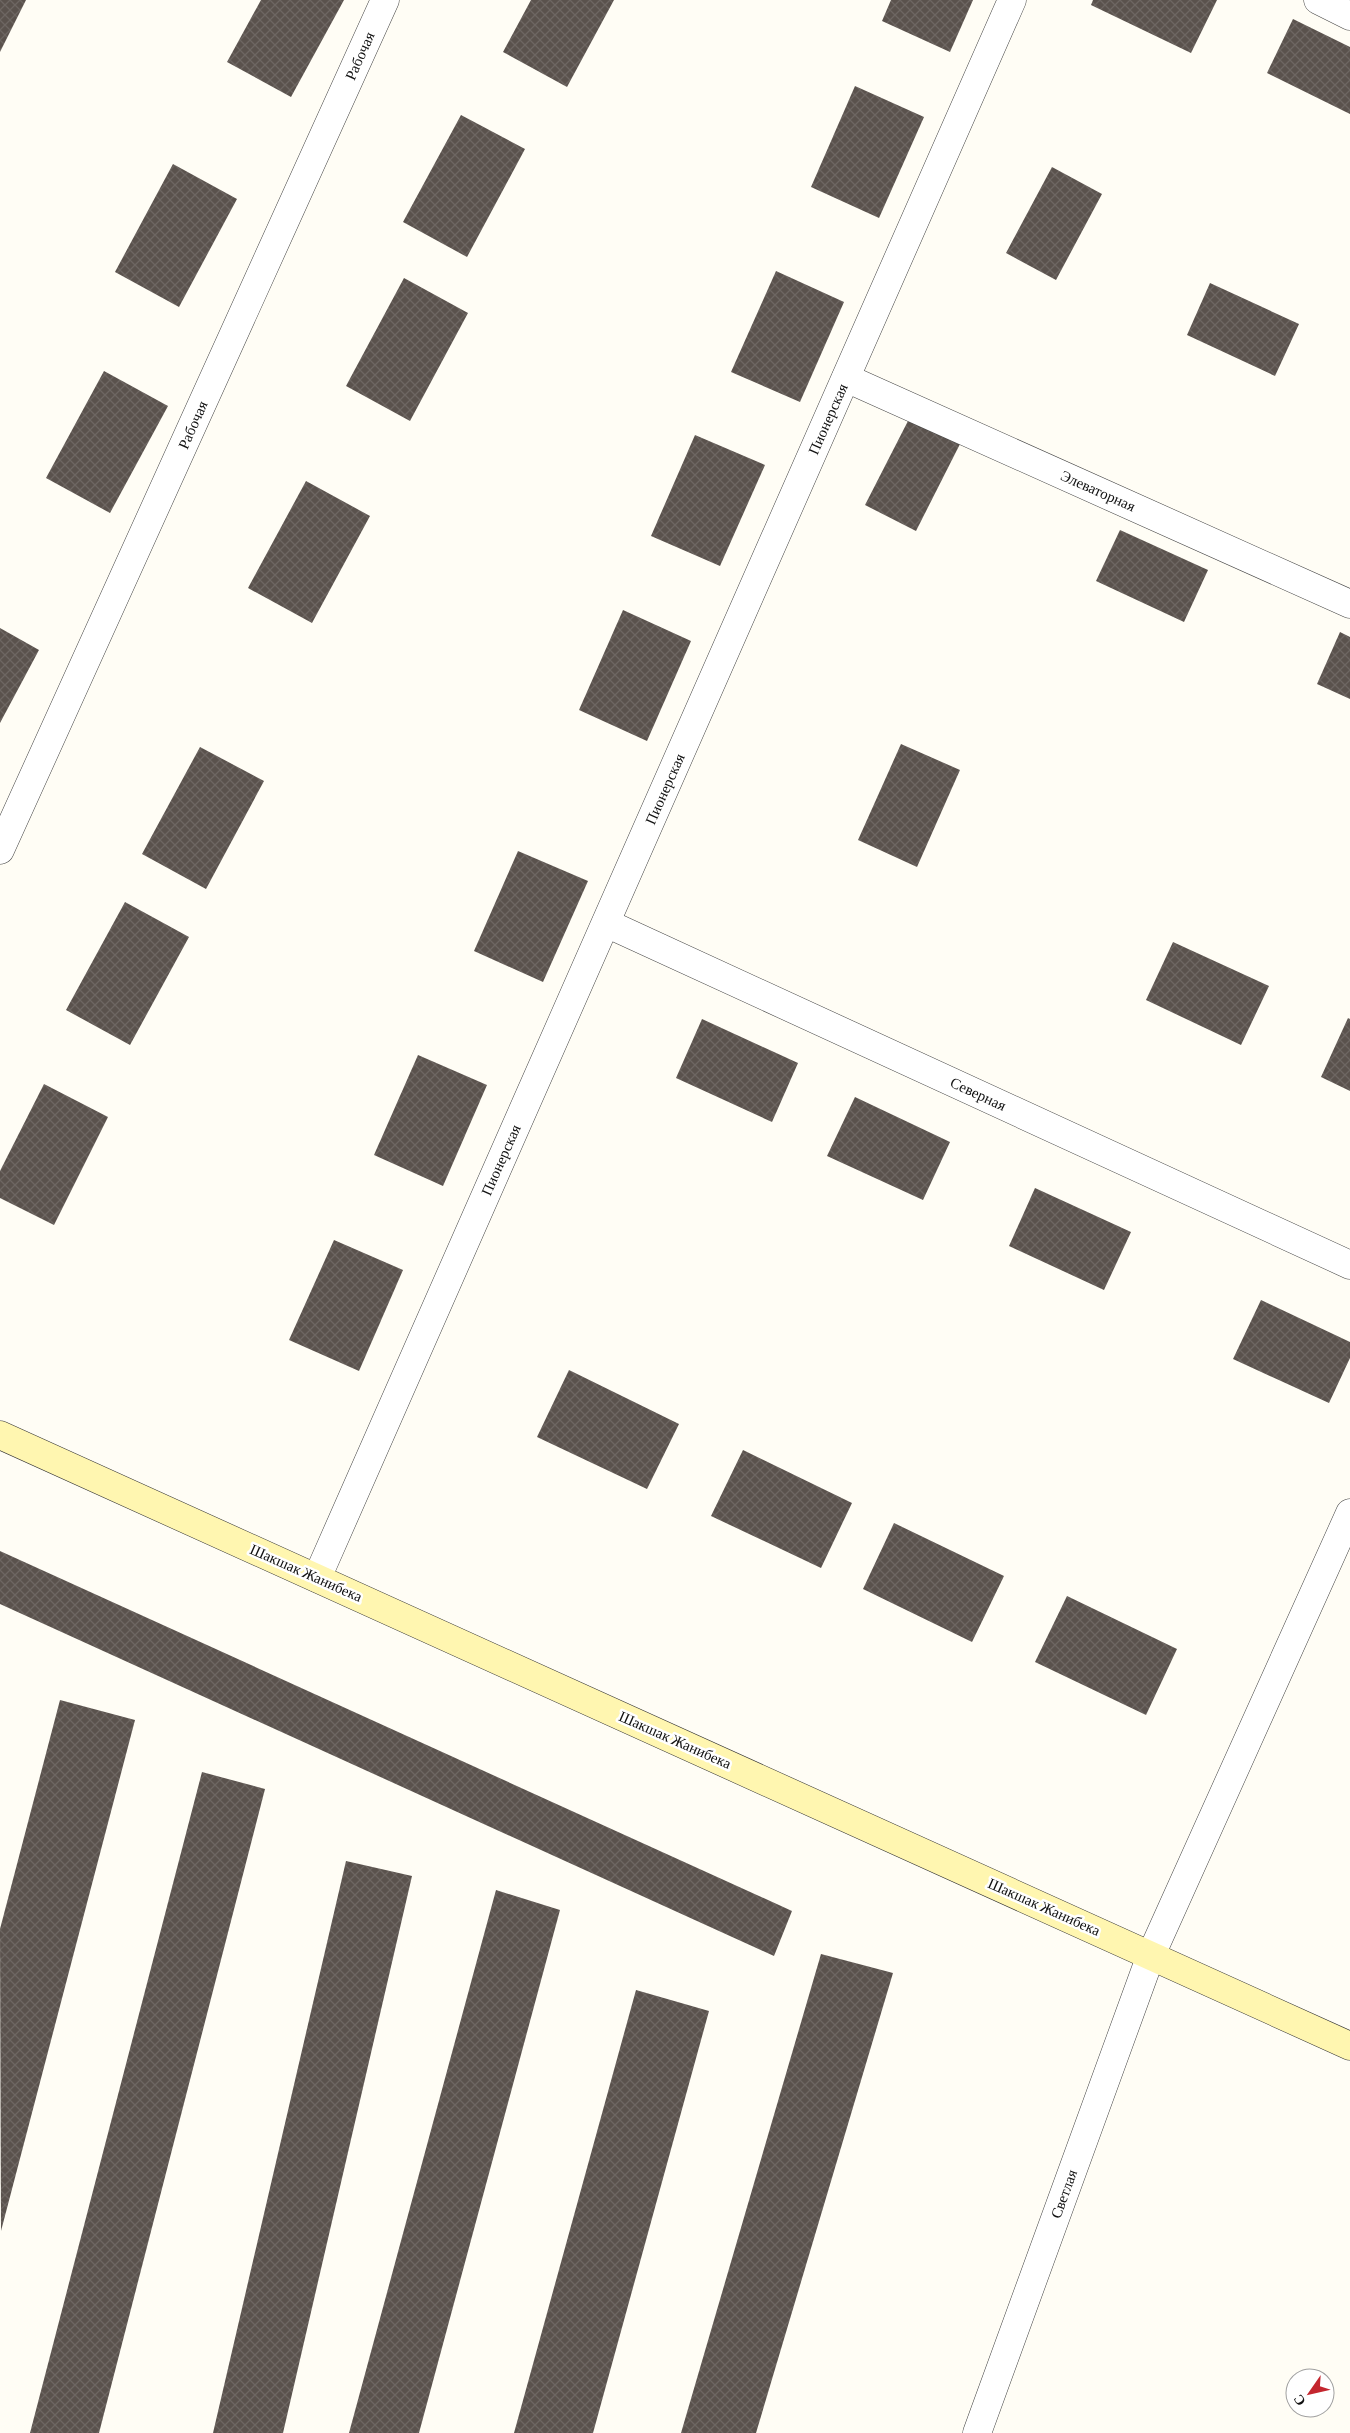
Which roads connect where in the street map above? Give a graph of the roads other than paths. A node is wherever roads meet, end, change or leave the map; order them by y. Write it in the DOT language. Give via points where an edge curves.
graph roads {
  1 [pos="386,0"];
  2 [pos="1012,0"];
  3 [pos="1318,0"];
  4 [pos="1350,16"];
  5 [pos="846,378"];
  6 [pos="1350,604"];
  7 [pos="0,850"];
  8 [pos="606,923"];
  9 [pos="1350,1265"];
  10 [pos="0,1434"];
  11 [pos="1350,1513"];
  12 [pos="318,1578"];
  13 [pos="1151,1955"];
  14 [pos="1350,2046"];
  15 [pos="977,2433"];
  1 -- 7 [label="street, Рабочая"];
  2 -- 5 [label="street, Пионерская"];
  3 -- 4 [label="street"];
  5 -- 6 [label="street, Элеваторная"];
  5 -- 8 [label="street, Пионерская"];
  8 -- 9 [label="street, Северная"];
  8 -- 12 [label="street, Пионерская"];
  10 -- 12 [label="main road, Шакшак Жанибека"];
  11 -- 13 [label="street, Светлая"];
  12 -- 13 [label="main road, Шакшак Жанибека"];
  13 -- 14 [label="main road, Шакшак Жанибека"];
  13 -- 15 [label="street, Светлая"];
}
